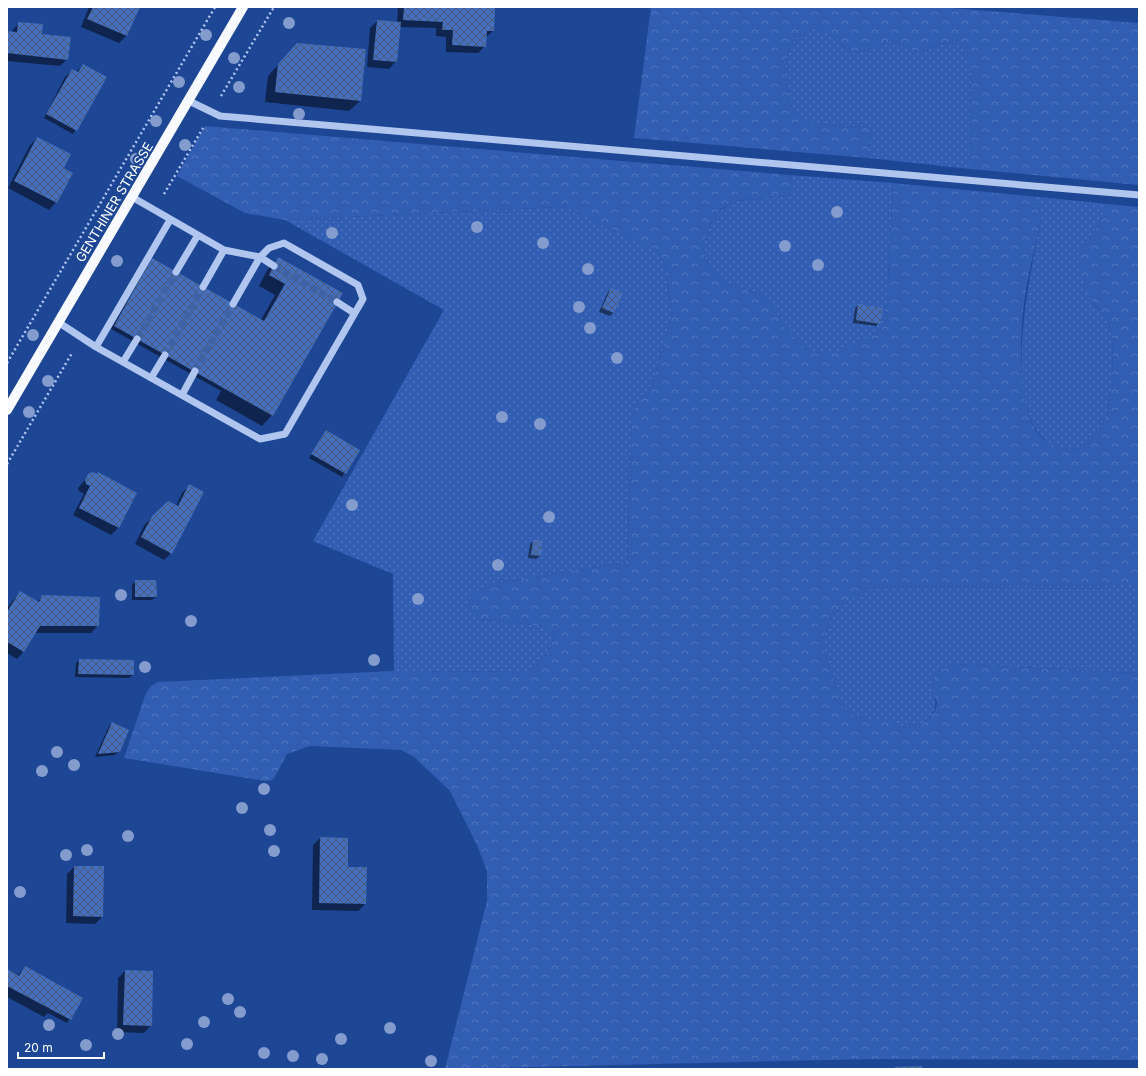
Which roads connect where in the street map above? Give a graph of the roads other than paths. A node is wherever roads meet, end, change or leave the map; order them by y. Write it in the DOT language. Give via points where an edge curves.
graph roads {
  1 [pos="243,7"];
  2 [pos="189,101"];
  3 [pos="1139,195"];
  4 [pos="132,197"];
  5 [pos="170,220"];
  6 [pos="198,235"];
  7 [pos="224,250"];
  8 [pos="260,257"];
  9 [pos="274,266"];
  10 [pos="176,272"];
  11 [pos="203,287"];
  12 [pos="337,302"];
  13 [pos="233,304"];
  14 [pos="354,312"];
  15 [pos="58,322"];
  16 [pos="137,339"];
  17 [pos="96,347"];
  18 [pos="165,355"];
  19 [pos="123,362"];
  20 [pos="195,371"];
  21 [pos="151,378"];
  22 [pos="182,395"];
  23 [pos="7,410"];
  1 -- 2 [label="main road, GENTHINER STRASSE"];
  2 -- 3 [label="lane" via="220,116"];
  2 -- 4 [label="main road, GENTHINER STRASSE"];
  4 -- 5 [label="lane"];
  4 -- 15 [label="main road, GENTHINER STRASSE"];
  5 -- 6 [label="lane"];
  5 -- 17 [label="lane"];
  6 -- 7 [label="lane"];
  6 -- 10 [label="lane"];
  7 -- 8 [label="lane"];
  7 -- 11 [label="lane"];
  8 -- 9 [label="lane"];
  8 -- 13 [label="lane"];
  8 -- 14 [label="lane" via="269,248 284,243 358,285 363,299"];
  12 -- 14 [label="lane"];
  14 -- 22 [label="lane" via="284,434 260,439"];
  15 -- 17 [label="lane"];
  15 -- 23 [label="main road, GENTHINER STRASSE"];
  16 -- 19 [label="lane"];
  17 -- 19 [label="lane"];
  18 -- 21 [label="lane"];
  19 -- 21 [label="lane"];
  20 -- 22 [label="lane"];
  21 -- 22 [label="lane"];
}
